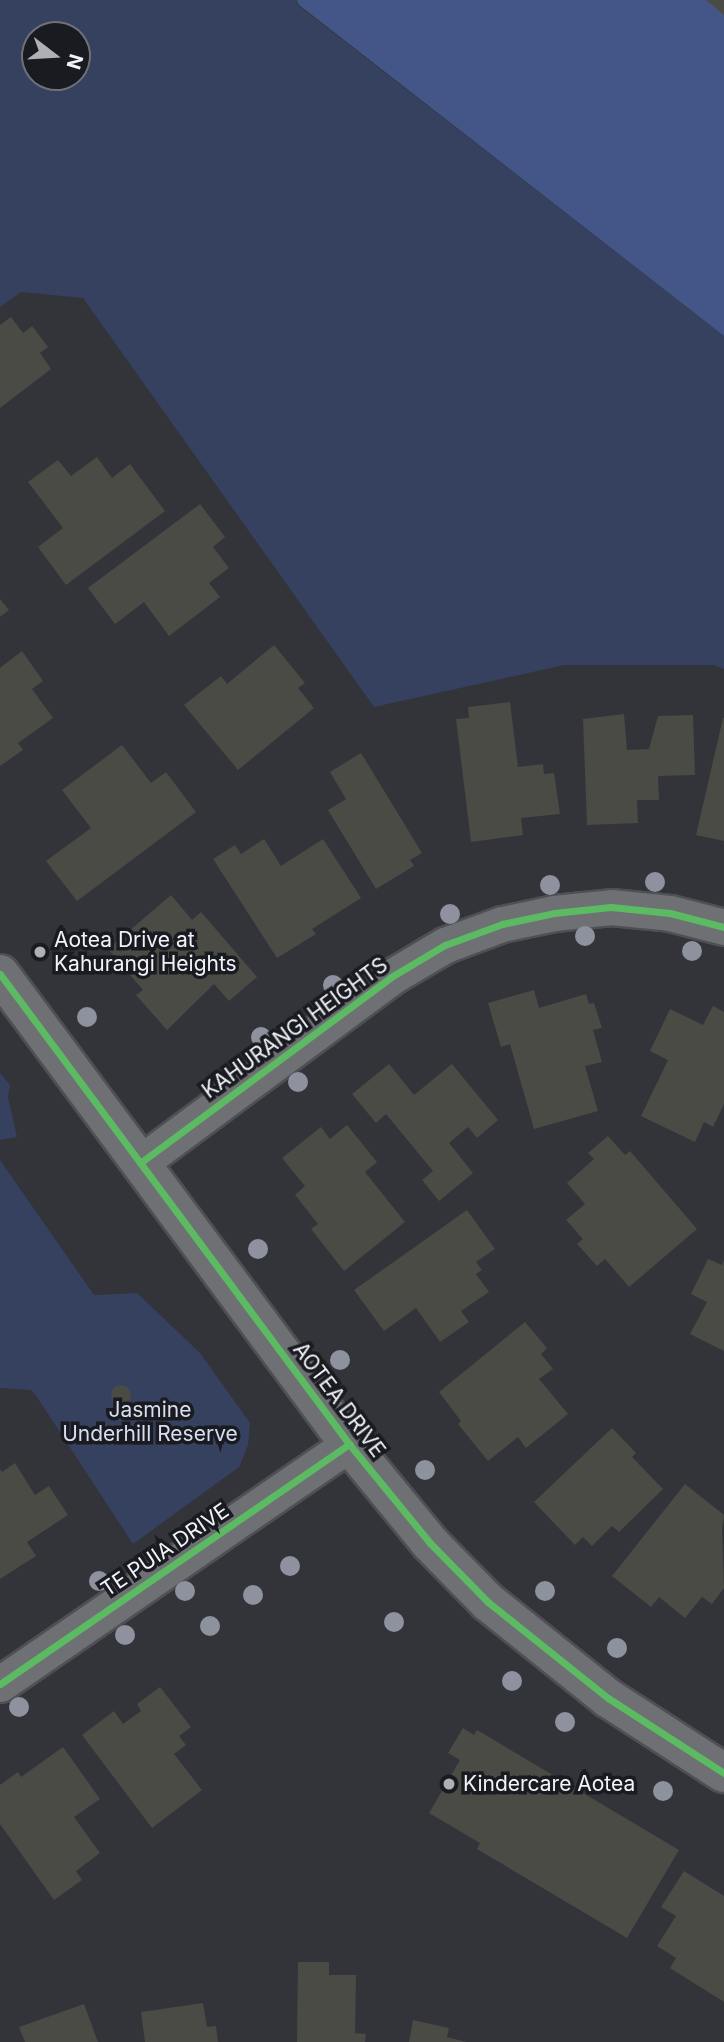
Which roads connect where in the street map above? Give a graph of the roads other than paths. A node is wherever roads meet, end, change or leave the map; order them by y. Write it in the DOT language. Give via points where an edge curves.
graph roads {
  1 [pos="724,927"];
  2 [pos="0,974"];
  3 [pos="140,1163"];
  4 [pos="349,1444"];
  5 [pos="0,1684"];
  6 [pos="724,1773"];
  1 -- 3 [label="street, KAHURANGI HEIGHTS" via="611,907 502,924 445,945 391,977"];
  2 -- 3 [label="street, AOTEA DRIVE"];
  3 -- 4 [label="street, AOTEA DRIVE"];
  4 -- 5 [label="street, TE PUIA DRIVE"];
  4 -- 6 [label="street, AOTEA DRIVE" via="430,1543 488,1602 608,1698"];
}
